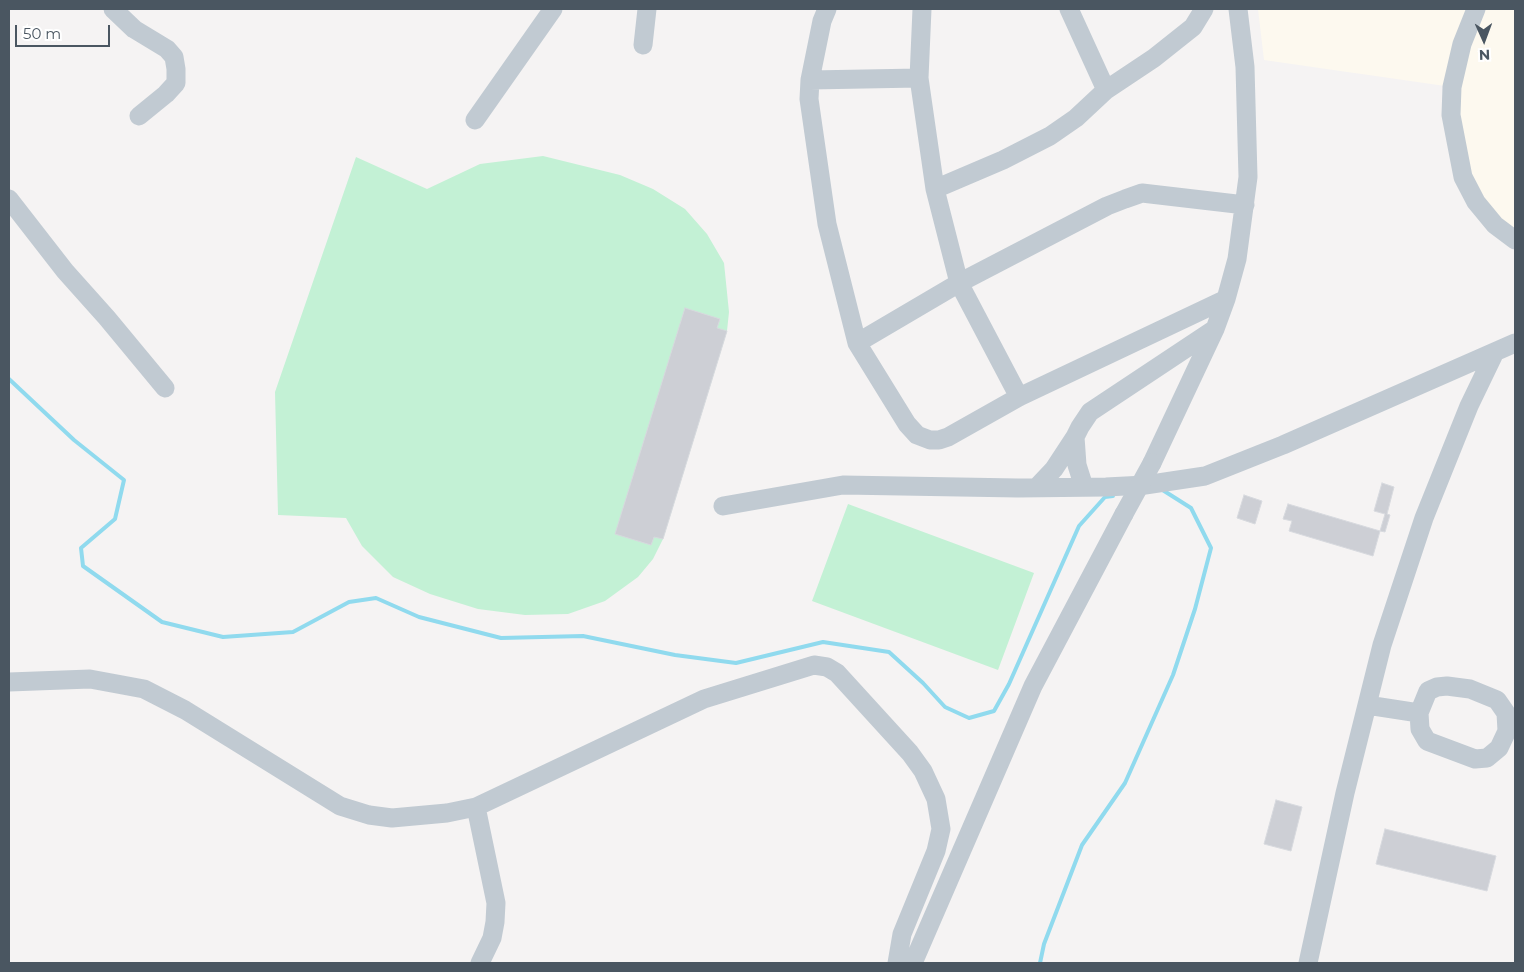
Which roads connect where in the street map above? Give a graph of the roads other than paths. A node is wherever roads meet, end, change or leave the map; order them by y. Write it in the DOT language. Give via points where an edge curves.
graph roads {
  1 [pos="113,9"];
  2 [pos="553,9"];
  3 [pos="647,9"];
  4 [pos="826,9"];
  5 [pos="922,9"];
  6 [pos="1069,9"];
  7 [pos="1204,9"];
  8 [pos="1238,9"];
  9 [pos="1476,9"];
  10 [pos="642,44"];
  11 [pos="919,78"];
  12 [pos="810,80"];
  13 [pos="1106,90"];
  14 [pos="139,116"];
  15 [pos="475,120"];
  16 [pos="935,189"];
  17 [pos="9,199"];
  18 [pos="1245,205"];
  19 [pos="1515,240"];
  20 [pos="959,283"];
  21 [pos="1226,299"];
  22 [pos="1215,329"];
  23 [pos="858,343"];
  24 [pos="1515,343"];
  25 [pos="1495,352"];
  26 [pos="165,388"];
  27 [pos="1019,397"];
  28 [pos="1075,437"];
  29 [pos="1084,487"];
  30 [pos="1036,488"];
  31 [pos="723,506"];
  32 [pos="9,682"];
  33 [pos="1367,705"];
  34 [pos="1420,713"];
  35 [pos="476,807"];
  36 [pos="480,963"];
  37 [pos="897,963"];
  38 [pos="913,963"];
  39 [pos="1308,963"];
  1 -- 14 [label="street" via="134,29 167,49 174,57 176,83"];
  2 -- 15 [label="street"];
  3 -- 10 [label="street"];
  4 -- 12 [label="street"];
  5 -- 11 [label="street"];
  6 -- 13 [label="street"];
  7 -- 13 [label="street" via="1193,27"];
  8 -- 18 [label="street" via="1247,122"];
  9 -- 19 [label="street" via="1462,44 1452,87 1451,115 1464,178 1476,202"];
  11 -- 12 [label="street"];
  11 -- 16 [label="street"];
  12 -- 23 [label="street" via="809,99 826,224"];
  13 -- 16 [label="street" via="1076,118 1050,136 1004,160"];
  16 -- 20 [label="street"];
  17 -- 26 [label="street" via="66,272"];
  18 -- 20 [label="street" via="1142,193 1108,206"];
  18 -- 21 [label="street" via="1238,259"];
  20 -- 23 [label="street"];
  20 -- 27 [label="street"];
  21 -- 22 [label="street"];
  21 -- 27 [label="street"];
  22 -- 28 [label="street" via="1090,412"];
  22 -- 38 [label="street, bridge" via="1152,463 1033,686"];
  23 -- 27 [label="street" via="907,424 917,435 930,440 948,437"];
  24 -- 25 [label="street"];
  25 -- 29 [label="street" via="1205,476 1145,485"];
  25 -- 33 [label="street" via="1469,406 1424,518 1382,645"];
  28 -- 29 [label="street" via="1077,465"];
  28 -- 30 [label="street" via="1054,469"];
  29 -- 30 [label="street"];
  30 -- 31 [label="street" via="843,484"];
  32 -- 35 [label="street" via="90,679 144,689 185,710 340,806 369,815 415,817"];
  33 -- 34 [label="street"];
  33 -- 39 [label="street"];
  34 -- 34 [label="street" via="1420,729 1428,741 1475,759 1487,758 1499,748 1507,731 1506,713 1497,700 1470,689 1447,686 1428,691"];
  35 -- 36 [label="street" via="496,903 492,938"];
  35 -- 37 [label="street" via="704,699 814,665 827,667 837,673 910,753 924,771 936,799 941,829 936,851 902,934"];
}
